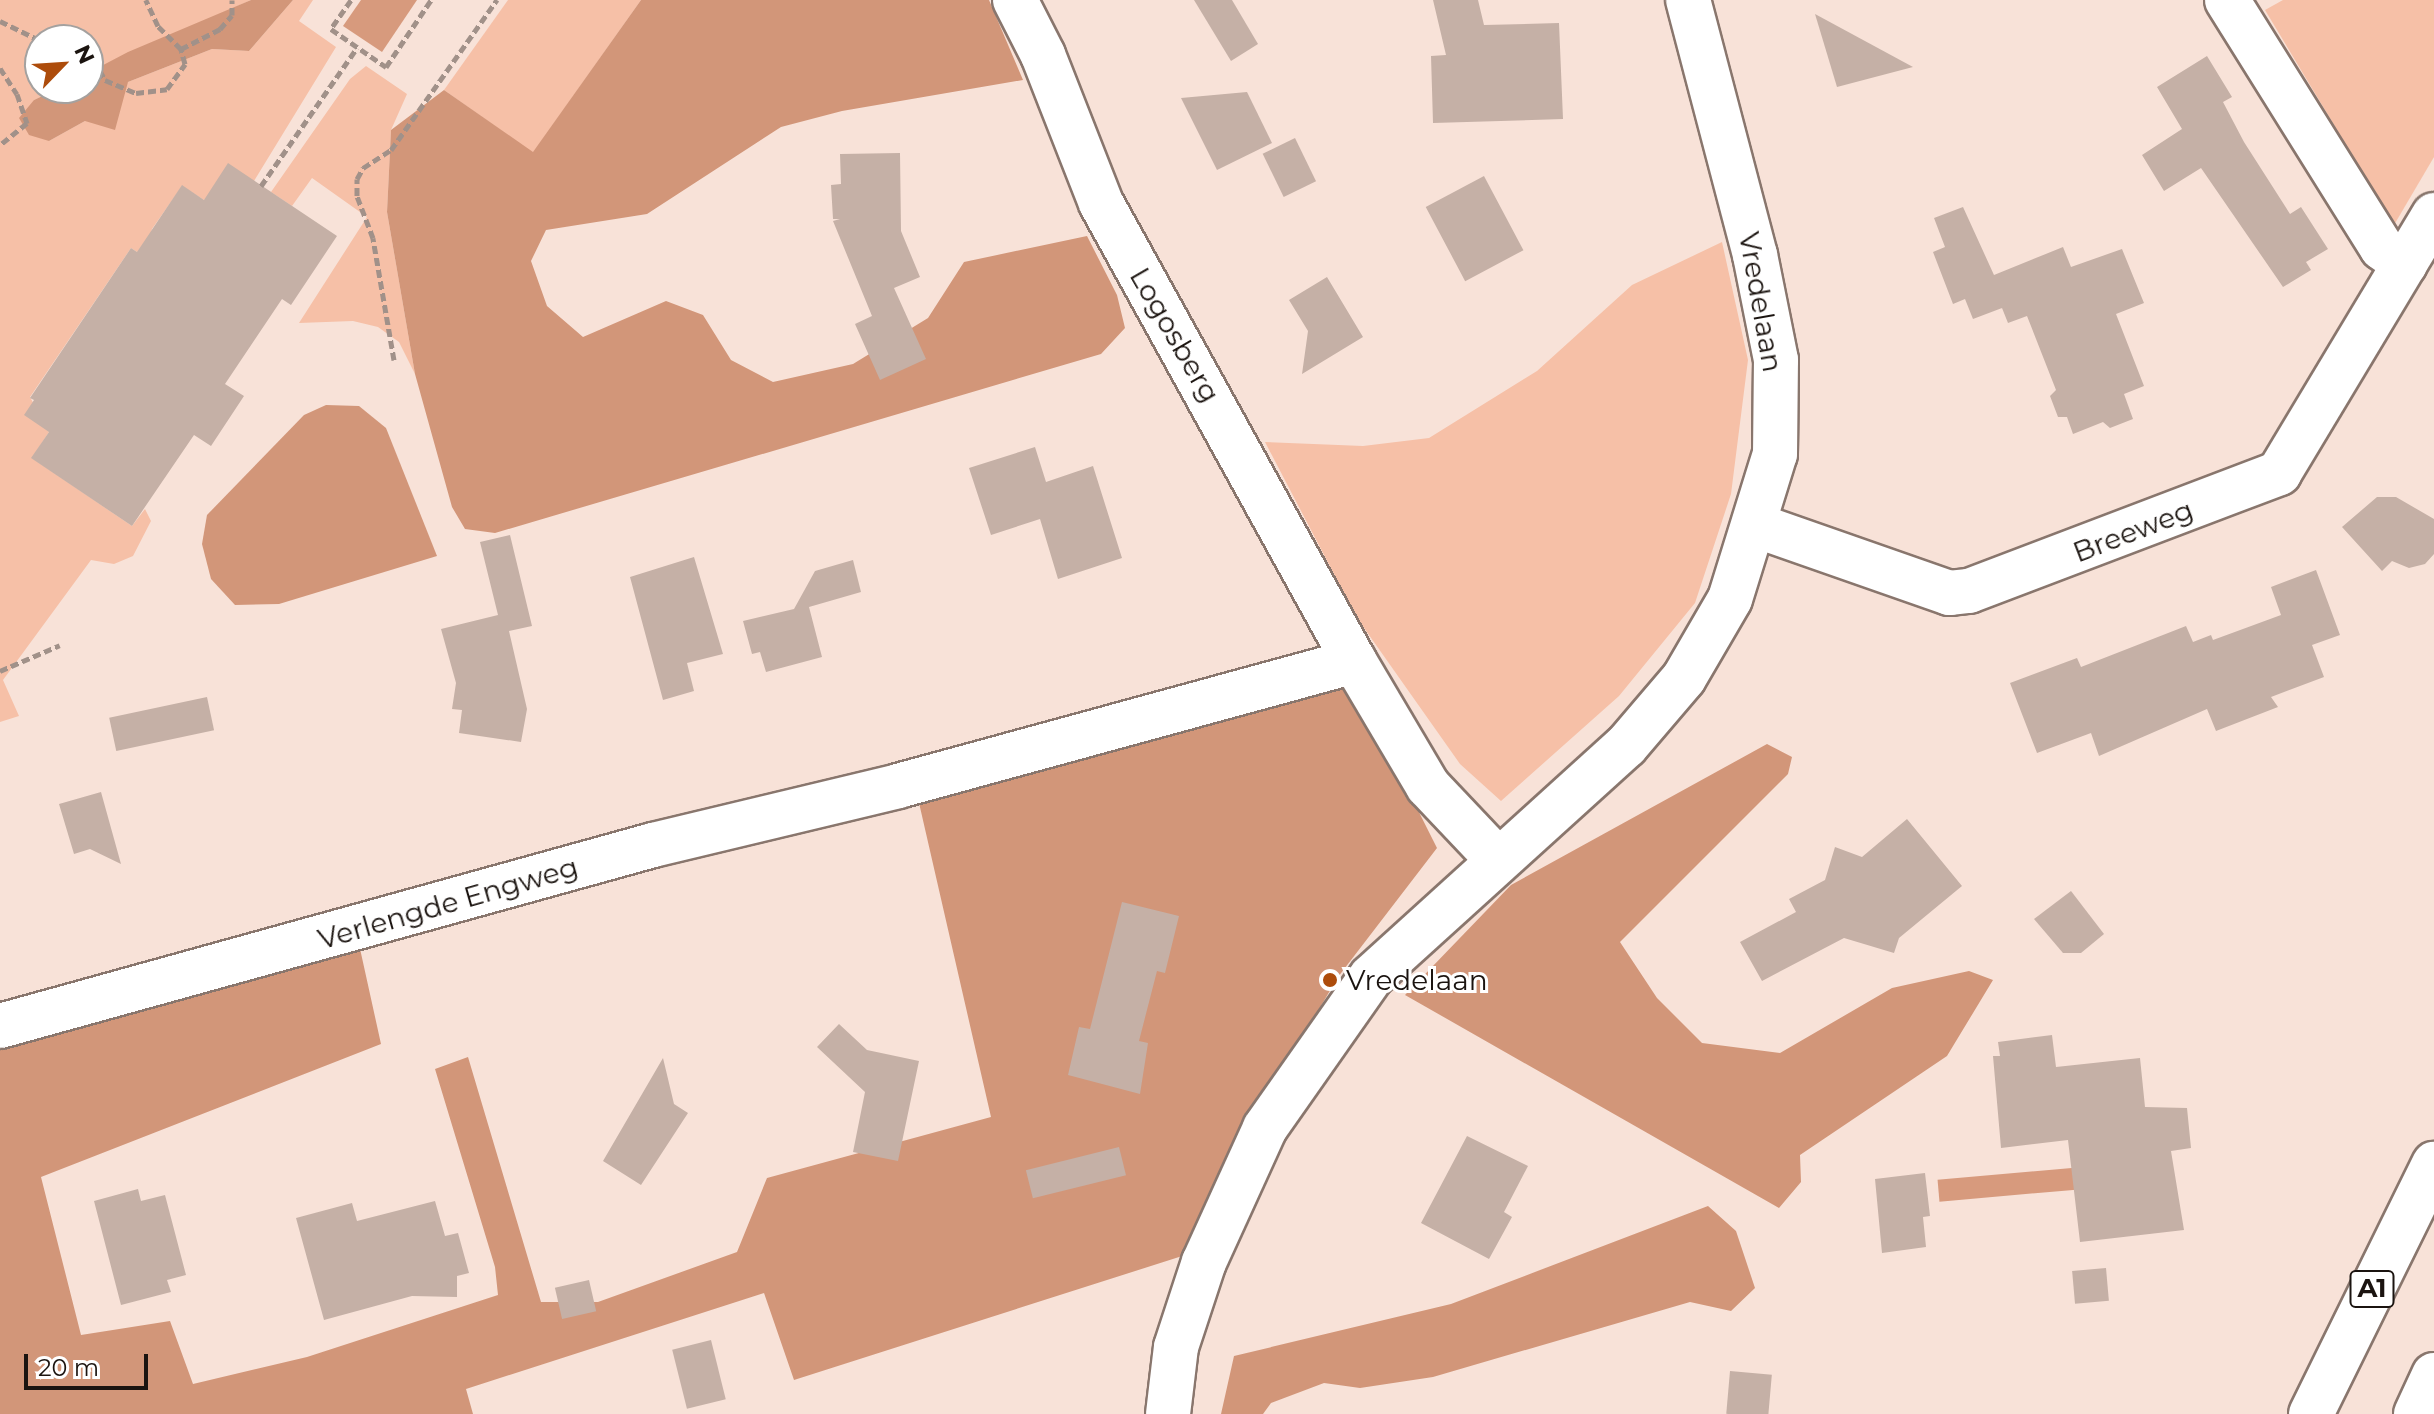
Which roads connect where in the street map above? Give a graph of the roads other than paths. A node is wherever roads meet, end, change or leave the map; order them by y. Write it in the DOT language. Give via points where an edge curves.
graph roads {
  1 [pos="1015,0"];
  2 [pos="1688,0"];
  3 [pos="2227,0"];
  4 [pos="2434,215"];
  5 [pos="2405,264"];
  6 [pos="1755,525"];
  7 [pos="1354,661"];
  8 [pos="1497,859"];
  9 [pos="0,1026"];
  10 [pos="2434,1164"];
  11 [pos="2434,1375"];
  12 [pos="1168,1414"];
  13 [pos="2311,1414"];
  14 [pos="2416,1414"];
  1 -- 7 [label="main road, Logosberg" via="1043,55 1101,203"];
  2 -- 6 [label="main road, Vredelaan" via="1755,255 1776,360 1775,454"];
  3 -- 5 [label="main road" via="2382,248"];
  4 -- 5 [label="main road, Breeweg"];
  5 -- 6 [label="main road, Breeweg" via="2279,473 2172,517 1969,591 1949,593"];
  6 -- 8 [label="main road, Vredelaan" via="1730,599 1684,678 1626,746"];
  7 -- 8 [label="main road, Logosberg" via="1428,786"];
  7 -- 9 [label="main road, Verlengde Engweg" via="898,786 653,845"];
  8 -- 12 [label="main road, Vredelaan" via="1371,977 1265,1128 1204,1262 1176,1347"];
  10 -- 13 [label="main road, A1"];
  11 -- 14 [label="main road"];
}
